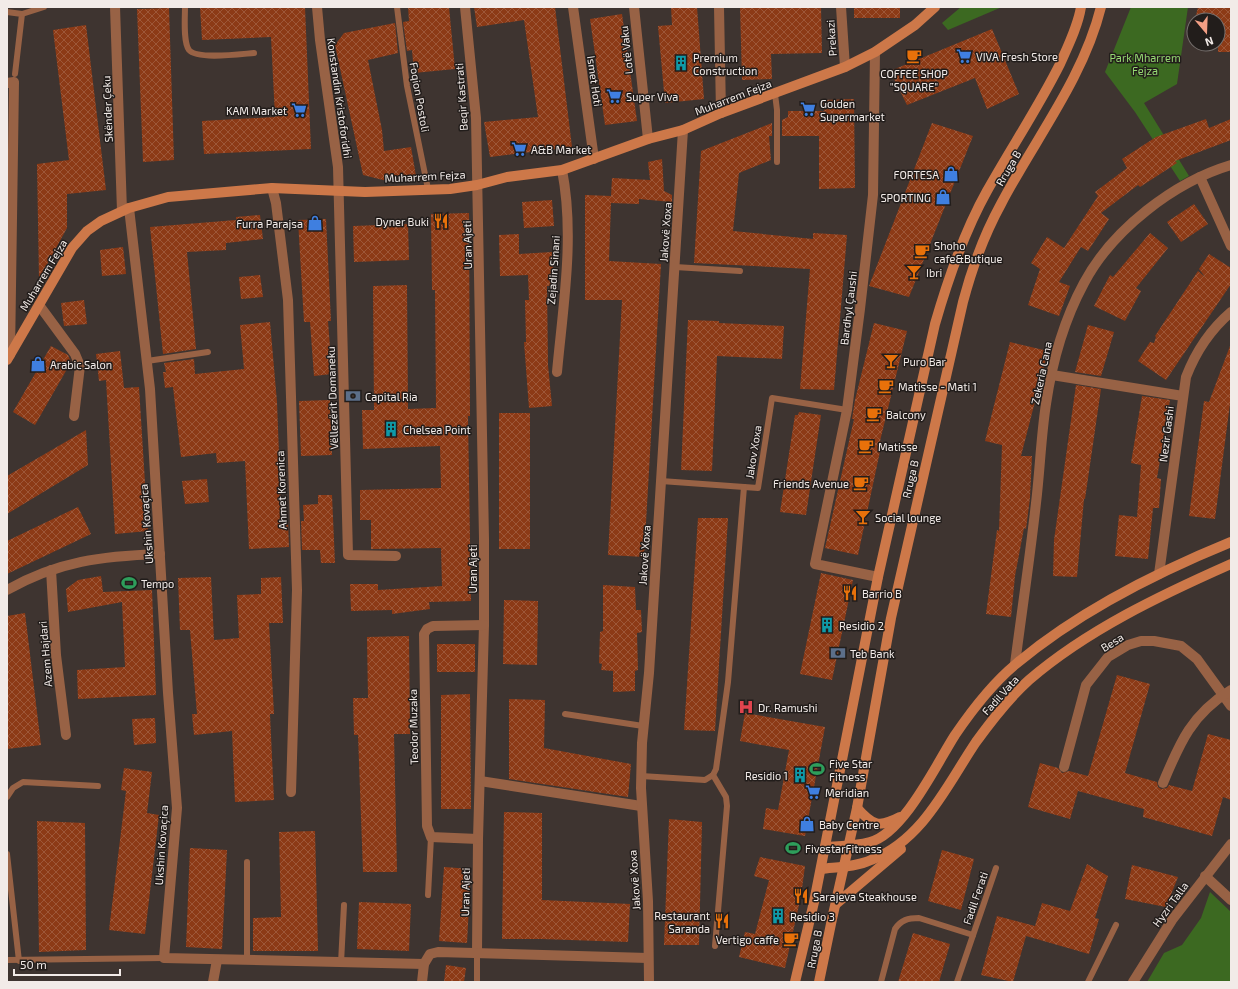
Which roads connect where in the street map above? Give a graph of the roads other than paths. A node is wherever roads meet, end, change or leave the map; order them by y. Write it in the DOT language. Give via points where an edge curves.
graph roads {
  1 [pos="44,7"];
  2 [pos="115,7"];
  3 [pos="185,7"];
  4 [pos="317,7"];
  5 [pos="397,7"];
  6 [pos="465,7"];
  7 [pos="573,7"];
  8 [pos="634,7"];
  9 [pos="719,7"];
  10 [pos="842,7"];
  11 [pos="935,7"];
  12 [pos="1081,7"];
  13 [pos="1101,7"];
  14 [pos="7,12"];
  15 [pos="22,14"];
  16 [pos="875,52"];
  17 [pos="254,53"];
  18 [pos="845,67"];
  19 [pos="15,74"];
  20 [pos="7,83"];
  21 [pos="775,94"];
  22 [pos="721,113"];
  23 [pos="683,130"];
  24 [pos="648,139"];
  25 [pos="594,159"];
  26 [pos="777,162"];
  27 [pos="1231,165"];
  28 [pos="562,170"];
  29 [pos="1200,177"];
  30 [pos="477,185"];
  31 [pos="272,188"];
  32 [pos="428,189"];
  33 [pos="338,191"];
  34 [pos="126,209"];
  35 [pos="1231,246"];
  36 [pos="675,267"];
  37 [pos="740,271"];
  38 [pos="39,305"];
  39 [pos="1231,312"];
  40 [pos="208,352"];
  41 [pos="8,358"];
  42 [pos="147,361"];
  43 [pos="557,372"];
  44 [pos="1052,375"];
  45 [pos="1183,396"];
  46 [pos="847,410"];
  47 [pos="74,416"];
  48 [pos="661,481"];
  49 [pos="744,487"];
  50 [pos="1231,542"];
  51 [pos="160,554"];
  52 [pos="396,556"];
  53 [pos="1231,564"];
  54 [pos="51,570"];
  55 [pos="1159,574"];
  56 [pos="878,577"];
  57 [pos="7,590"];
  58 [pos="484,625"];
  59 [pos="1015,664"];
  60 [pos="1227,693"];
  61 [pos="1231,706"];
  62 [pos="566,714"];
  63 [pos="643,726"];
  64 [pos="66,735"];
  65 [pos="1064,767"];
  66 [pos="713,775"];
  67 [pos="641,776"];
  68 [pos="480,781"];
  69 [pos="1163,783"];
  70 [pos="98,786"];
  71 [pos="291,792"];
  72 [pos="7,797"];
  73 [pos="641,806"];
  74 [pos="857,808"];
  75 [pos="906,814"];
  76 [pos="920,826"];
  77 [pos="431,837"];
  78 [pos="478,839"];
  79 [pos="1231,844"];
  80 [pos="849,845"];
  81 [pos="825,847"];
  82 [pos="7,854"];
  83 [pos="247,862"];
  84 [pos="845,866"];
  85 [pos="996,868"];
  86 [pos="821,869"];
  87 [pos="1205,876"];
  88 [pos="428,895"];
  89 [pos="1231,900"];
  90 [pos="836,904"];
  91 [pos="344,905"];
  92 [pos="1116,925"];
  93 [pos="973,935"];
  94 [pos="715,946"];
  95 [pos="477,952"];
  96 [pos="164,958"];
  97 [pos="648,958"];
  98 [pos="7,960"];
  99 [pos="217,960"];
  100 [pos="19,961"];
  101 [pos="246,961"];
  102 [pos="341,963"];
  103 [pos="424,964"];
  104 [pos="213,982"];
  105 [pos="422,982"];
  106 [pos="477,982"];
  107 [pos="649,982"];
  108 [pos="796,982"];
  109 [pos="819,982"];
  110 [pos="881,982"];
  111 [pos="957,982"];
  112 [pos="1088,982"];
  113 [pos="1133,982"];
  1 -- 15 [label="lane"];
  2 -- 34 [label="street, Skënder Çeku"];
  3 -- 17 [label="lane" via="186,43 189,51 195,55"];
  4 -- 33 [label="street, Konstandin Kristoforidhi" via="338,167"];
  5 -- 32 [label="lane, Foqion Postoli" via="407,86"];
  6 -- 30 [label="street, Beqir Kastrati" via="476,118"];
  7 -- 25 [label="street, Ismet Hoti"];
  8 -- 24 [label="street, Lotë Vaku"];
  9 -- 22 [label="street"];
  10 -- 18 [label="street, Prekazi"];
  11 -- 16 [label="main road, Muharrem Fejza" via="915,25"];
  12 -- 56 [label="main road, Rruga B" via="1067,48 1046,92 986,193 944,293"];
  13 -- 74 [label="main road, Rruga B" via="1083,56 1062,100 1001,203 972,269 955,333 893,610"];
  14 -- 15 [label="lane"];
  15 -- 19 [label="lane"];
  16 -- 18 [label="main road, Muharrem Fejza"];
  16 -- 46 [label="street, Bardhyl Çaushi" via="873,195"];
  18 -- 21 [label="main road, Muharrem Fejza"];
  20 -- 41 [label="street" via="14,82"];
  21 -- 22 [label="main road, Muharrem Fejza"];
  21 -- 26 [label="lane"];
  22 -- 23 [label="main road, Muharrem Fejza"];
  23 -- 24 [label="main road, Muharrem Fejza"];
  23 -- 36 [label="street, Jakovë Xoxa"];
  24 -- 25 [label="main road, Muharrem Fejza"];
  25 -- 28 [label="main road, Muharrem Fejza"];
  27 -- 29 [label="street, Zekeria Cana"];
  28 -- 30 [label="main road, Muharrem Fejza" via="507,177"];
  28 -- 43 [label="street, Zejadin Sinani" via="568,234"];
  29 -- 35 [label="street"];
  29 -- 44 [label="street, Zekeria Cana" via="1140,215 1099,260 1084,282 1074,304 1060,342"];
  30 -- 32 [label="main road, Muharrem Fejza"];
  30 -- 58 [label="street, Uran Ajeti"];
  31 -- 33 [label="main road, Muharrem Fejza"];
  31 -- 34 [label="main road, Muharrem Fejza" via="168,197"];
  31 -- 71 [label="street, Ahmet Korenica" via="288,300 297,590"];
  32 -- 33 [label="main road, Muharrem Fejza"];
  33 -- 52 [label="street, Vëllezërit Domaneku" via="348,555"];
  34 -- 38 [label="main road, Muharrem Fejza" via="101,221 72,248"];
  34 -- 42 [label="street, Ukshin Kovaçica"];
  36 -- 37 [label="lane"];
  36 -- 48 [label="street, Jakovë Xoxa"];
  38 -- 41 [label="main road, Muharrem Fejza"];
  38 -- 47 [label="street" via="75,354 80,366"];
  39 -- 45 [label="street, Nezir Gashi" via="1200,347 1186,377"];
  40 -- 42 [label="lane"];
  42 -- 51 [label="street, Ukshin Kovaçica"];
  44 -- 45 [label="street"];
  44 -- 59 [label="street, Zekeria Cana" via="1046,404"];
  45 -- 55 [label="street, Nezir Gashi"];
  46 -- 49 [label="lane, Jakov Xoxa" via="772,398 758,488"];
  46 -- 56 [label="street, Bardhyl Çaushi" via="815,564"];
  48 -- 49 [label="lane, Jakov Xoxa"];
  48 -- 63 [label="street, Jakovë Xoxa"];
  49 -- 66 [label="lane" via="728,682 716,769"];
  50 -- 55 [label="main road, Fadil Vata"];
  51 -- 54 [label="street" via="91,559"];
  51 -- 96 [label="street, Ukshin Kovaçica" via="177,808"];
  53 -- 76 [label="main road, Fadil Vata" via="1106,627 1078,644 1030,680 1010,698 993,720"];
  54 -- 57 [label="street"];
  54 -- 64 [label="street, Azem Hajdari" via="56,655"];
  55 -- 59 [label="main road, Fadil Vata" via="1061,630"];
  56 -- 81 [label="main road, Rruga B"];
  58 -- 68 [label="street, Uran Ajeti"];
  58 -- 77 [label="street, Teodor Muzaka" via="433,626 424,634 426,814"];
  59 -- 75 [label="main road, Fadil Vata" via="975,708 956,734"];
  60 -- 61 [label="street, Besa"];
  60 -- 65 [label="street, Besa" via="1197,659 1181,646 1154,641 1128,645 1108,657 1086,685"];
  60 -- 69 [label="street" via="1202,714 1185,734"];
  62 -- 63 [label="lane"];
  63 -- 67 [label="street, Jakovë Xoxa"];
  66 -- 67 [label="lane" via="705,780"];
  66 -- 94 [label="lane" via="726,797 728,806"];
  67 -- 73 [label="street, Jakovë Xoxa"];
  68 -- 73 [label="street"];
  68 -- 78 [label="street, Uran Ajeti"];
  70 -- 72 [label="lane" via="23,782 13,788"];
  73 -- 97 [label="street, Jakovë Xoxa" via="648,900"];
  74 -- 75 [label="main road" via="873,823 881,824"];
  74 -- 80 [label="main road, Rruga B"];
  75 -- 80 [label="main road, Fadil Vata" via="883,836 871,842"];
  76 -- 84 [label="main road, Fadil Vata" via="871,861"];
  76 -- 90 [label="main road" via="905,846"];
  77 -- 78 [label="street"];
  77 -- 88 [label="lane"];
  78 -- 95 [label="street, Uran Ajeti"];
  79 -- 87 [label="street, Hyzri Talla"];
  80 -- 81 [label="main road, Fadil Vata"];
  80 -- 84 [label="main road, Rruga B"];
  81 -- 86 [label="main road, Rruga B"];
  82 -- 100 [label="lane"];
  83 -- 101 [label="lane"];
  84 -- 86 [label="main road, Fadil Vata"];
  84 -- 90 [label="main road, Rruga B"];
  85 -- 93 [label="lane, Fadil Ferati"];
  86 -- 108 [label="main road, Rruga B"];
  87 -- 89 [label="street"];
  87 -- 113 [label="street, Hyzri Talla" via="1168,926"];
  90 -- 109 [label="main road, Rruga B"];
  91 -- 102 [label="lane"];
  92 -- 112 [label="lane"];
  93 -- 110 [label="lane, Fadil Ferati" via="919,918 909,918 900,922 895,929"];
  93 -- 111 [label="lane, Fadil Ferati"];
  95 -- 97 [label="street"];
  95 -- 103 [label="street" via="438,952 430,954"];
  95 -- 106 [label="lane, Uran Ajeti"];
  96 -- 99 [label="street"];
  96 -- 100 [label="lane"];
  97 -- 107 [label="street, Jakovë Xoxa"];
  98 -- 100 [label="lane"];
  99 -- 101 [label="street"];
  99 -- 104 [label="street"];
  101 -- 102 [label="street"];
  102 -- 103 [label="street"];
  103 -- 105 [label="street"];
}
